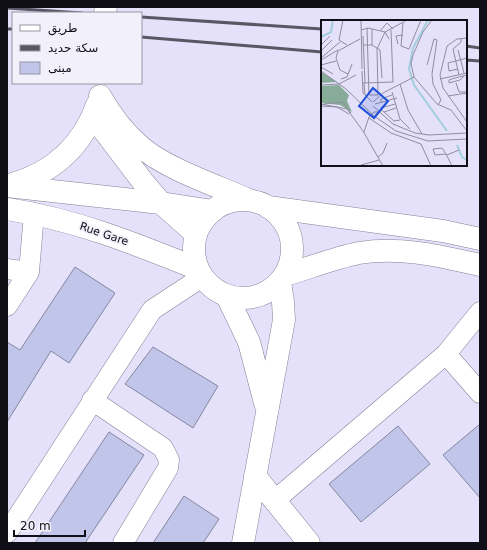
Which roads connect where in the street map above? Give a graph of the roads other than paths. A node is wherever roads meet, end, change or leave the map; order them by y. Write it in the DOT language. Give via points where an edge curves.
graph roads {
  1 [pos="98,99"];
  2 [pos="7,186"];
  3 [pos="161,203"];
  4 [pos="259,204"];
  5 [pos="7,209"];
  6 [pos="213,211"];
  7 [pos="34,213"];
  8 [pos="196,234"];
  9 [pos="480,239"];
  10 [pos="480,265"];
  11 [pos="7,269"];
  12 [pos="29,272"];
  13 [pos="200,273"];
  14 [pos="282,278"];
  15 [pos="227,296"];
  16 [pos="7,306"];
  17 [pos="480,312"];
  18 [pos="446,354"];
  19 [pos="480,393"];
  20 [pos="92,400"];
  21 [pos="266,411"];
  22 [pos="255,476"];
  23 [pos="274,501"];
  24 [pos="7,533"];
  25 [pos="123,543"];
  26 [pos="243,543"];
  27 [pos="309,543"];
  1 -- 2 [label="main road" via="83,135 72,150 41,173"];
  1 -- 3 [label="main road" via="125,161"];
  1 -- 4 [label="main road" via="125,132 152,156"];
  2 -- 3 [label="main road"];
  3 -- 6 [label="main road"];
  3 -- 8 [label="main road"];
  4 -- 6 [label="main road" via="231,202"];
  4 -- 9 [label="main road" via="443,231"];
  4 -- 14 [label="main road" via="280,217 288,230 292,245 291,260"];
  5 -- 7 [label="main road, Rue Gare"];
  6 -- 8 [label="main road" via="203,221"];
  7 -- 12 [label="street"];
  7 -- 13 [label="main road, Rue Gare" via="115,236"];
  8 -- 13 [label="main road" via="195,258"];
  10 -- 14 [label="main road" via="431,254 396,251 359,253"];
  11 -- 12 [label="street"];
  12 -- 16 [label="street"];
  13 -- 15 [label="main road" via="213,288"];
  13 -- 20 [label="street" via="152,310"];
  14 -- 15 [label="main road" via="269,291 255,297"];
  14 -- 21 [label="main road" via="284,320"];
  15 -- 21 [label="main road" via="249,342"];
  17 -- 18 [label="street"];
  18 -- 19 [label="street"];
  18 -- 23 [label="street"];
  20 -- 24 [label="street"];
  20 -- 25 [label="street" via="163,448 169,460 168,468"];
  21 -- 22 [label="main road"];
  22 -- 23 [label="main road"];
  22 -- 26 [label="main road"];
  23 -- 27 [label="main road"];
}
